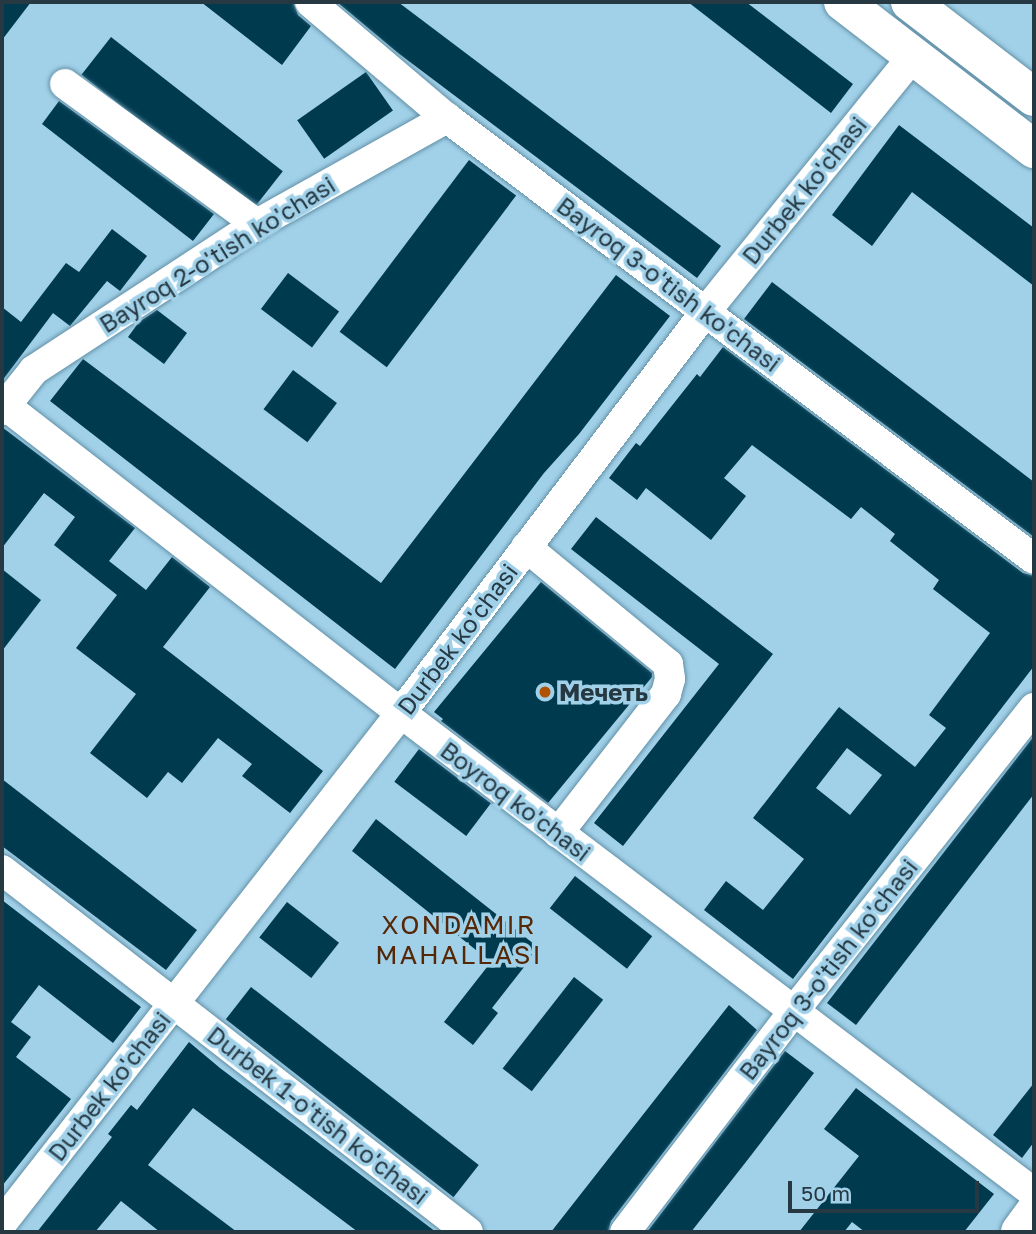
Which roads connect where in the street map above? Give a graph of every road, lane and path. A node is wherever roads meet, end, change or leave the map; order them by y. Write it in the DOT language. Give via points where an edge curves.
graph roads {
  1 [pos="310,2"];
  2 [pos="843,2"];
  3 [pos="910,2"];
  4 [pos="914,56"];
  5 [pos="65,84"];
  6 [pos="1034,97"];
  7 [pos="447,118"];
  8 [pos="1034,149"];
  9 [pos="257,224"];
  10 [pos="706,311"];
  11 [pos="3,406"];
  12 [pos="526,547"];
  13 [pos="1034,559"];
  14 [pos="1034,708"];
  15 [pos="401,713"];
  16 [pos="558,833"];
  17 [pos="2,870"];
  18 [pos="174,1002"];
  19 [pos="793,1013"];
  20 [pos="1034,1194"];
  21 [pos="1034,1213"];
  22 [pos="2,1223"];
  23 [pos="468,1232"];
  24 [pos="625,1232"];
  25 [pos="1020,1232"];
  1 -- 7 [label="street, Bayroq 3-o'tish ko'chasi"];
  2 -- 4 [label="main road"];
  3 -- 6 [label="main road"];
  4 -- 8 [label="main road"];
  4 -- 10 [label="street, Durbek ko'chasi"];
  5 -- 9 [label="street"];
  7 -- 9 [label="street, Bayroq 2-o'tish ko'chasi"];
  7 -- 10 [label="street, Bayroq 3-o'tish ko'chasi"];
  9 -- 11 [label="street, Bayroq 2-o'tish ko'chasi" via="34,370"];
  10 -- 12 [label="street, Durbek ko'chasi"];
  10 -- 13 [label="street, Bayroq 3-o'tish ko'chasi"];
  11 -- 15 [label="street, Boyroq ko'chasi"];
  12 -- 15 [label="street, Durbek ko'chasi"];
  12 -- 16 [label="street" via="668,664 670,679 666,694"];
  14 -- 19 [label="street, Bayroq 3-o'tish ko'chasi"];
  15 -- 16 [label="street, Boyroq ko'chasi"];
  15 -- 18 [label="street, Durbek ko'chasi"];
  16 -- 19 [label="street, Boyroq ko'chasi"];
  17 -- 18 [label="street, Durbek 1-o'tish ko'chasi"];
  18 -- 22 [label="street, Durbek ko'chasi"];
  18 -- 23 [label="street, Durbek 1-o'tish ko'chasi"];
  19 -- 20 [label="street, Boyroq ko'chasi"];
  19 -- 24 [label="street, Bayroq 3-o'tish ko'chasi"];
  21 -- 25 [label="main road"];
}
